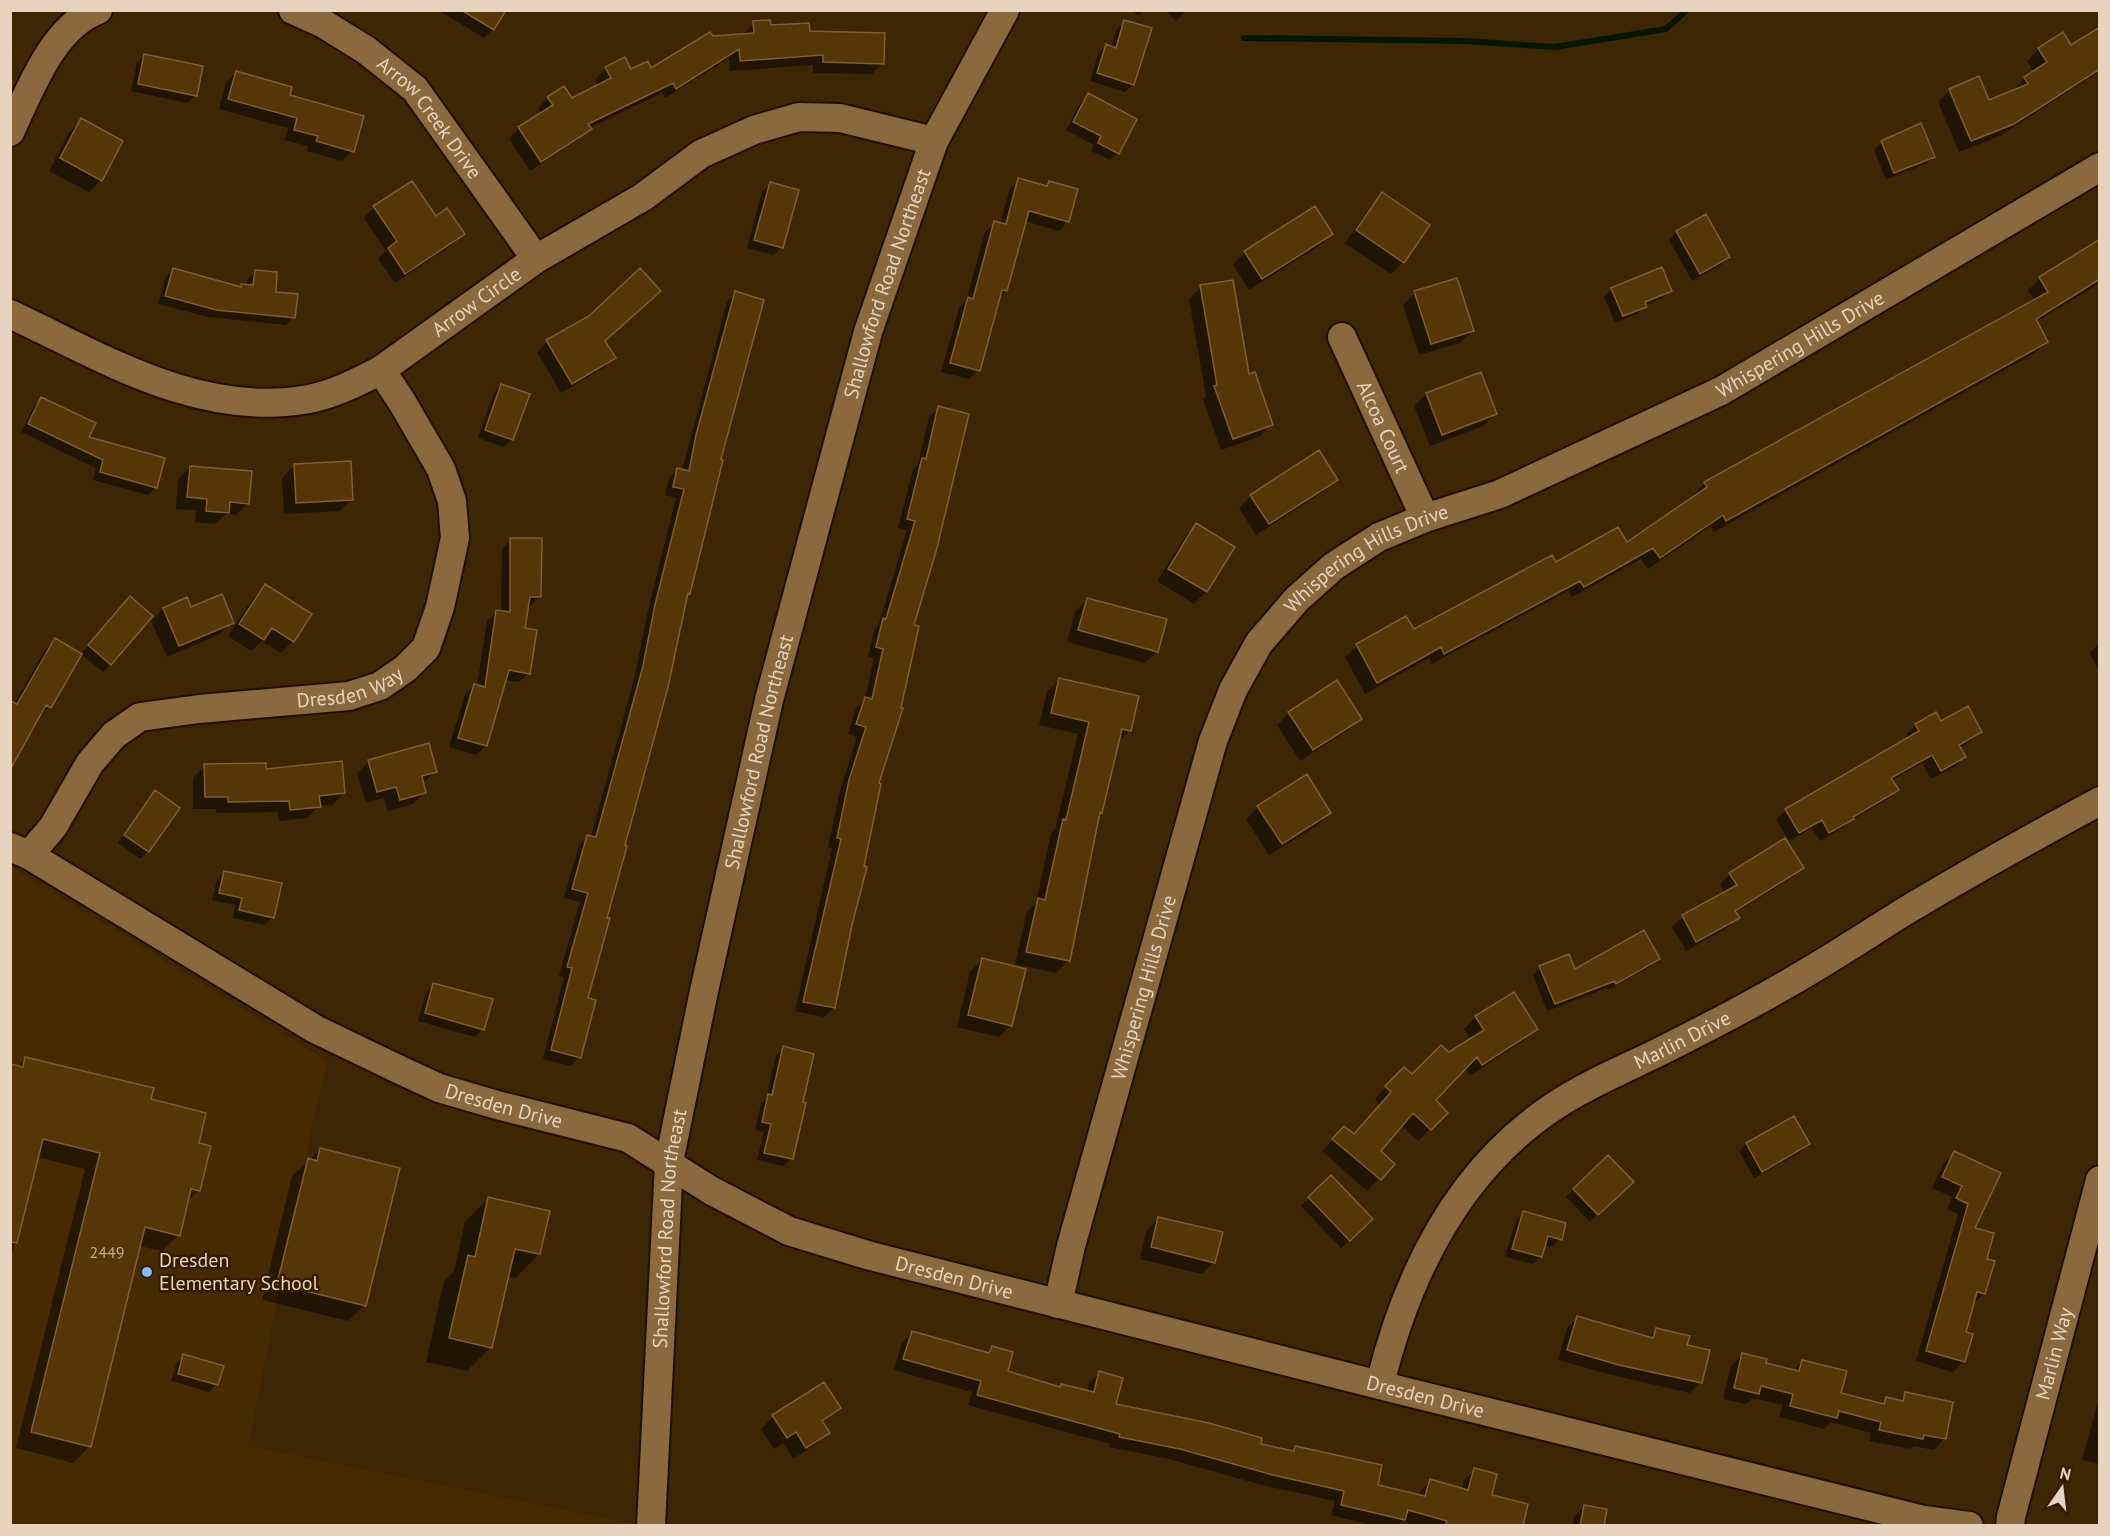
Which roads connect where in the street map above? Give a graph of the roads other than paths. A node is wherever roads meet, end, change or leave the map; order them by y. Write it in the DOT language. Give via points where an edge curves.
graph roads {
  1 [pos="98,10"];
  2 [pos="293,10"];
  3 [pos="1005,10"];
  4 [pos="10,132"];
  5 [pos="934,141"];
  6 [pos="2100,166"];
  7 [pos="536,259"];
  8 [pos="10,314"];
  9 [pos="1342,337"];
  10 [pos="381,370"];
  11 [pos="1425,518"];
  12 [pos="2100,801"];
  13 [pos="20,851"];
  14 [pos="669,1162"];
  15 [pos="2100,1180"];
  16 [pos="1058,1304"];
  17 [pos="1380,1384"];
  18 [pos="651,1526"];
  19 [pos="1969,1526"];
  20 [pos="2010,1526"];
  1 -- 4 [label="street" via="62,37 40,68"];
  2 -- 7 [label="street, Arrow Creek Drive" via="366,50 414,89"];
  3 -- 5 [label="street, Shallowford Road Northeast"];
  5 -- 7 [label="street, Arrow Circle" via="840,118 799,117 754,130 701,154 643,197"];
  5 -- 14 [label="street, Shallowford Road Northeast" via="868,332 772,688"];
  6 -- 11 [label="street, Whispering Hills Drive" via="1721,391 1500,494"];
  7 -- 10 [label="street, Arrow Circle"];
  8 -- 10 [label="street, Arrow Circle" via="174,389 224,401 309,399"];
  9 -- 11 [label="street, Alcoa Court"];
  10 -- 13 [label="street, Dresden Way" via="441,469 452,501 455,538 440,607 426,648 380,686 349,696 140,717 114,735 90,763 54,827"];
  11 -- 16 [label="street, Whispering Hills Drive" via="1378,537 1334,566 1297,599 1259,642 1233,690 1210,752"];
  12 -- 17 [label="street, Marlin Drive" via="1914,906 1789,983 1556,1104 1514,1137 1482,1169 1435,1236 1396,1328"];
  13 -- 14 [label="street, Dresden Drive" via="315,1029 398,1069 439,1088 628,1138"];
  14 -- 16 [label="street, Dresden Drive" via="712,1191 789,1231"];
  14 -- 18 [label="street, Shallowford Road Northeast"];
  15 -- 20 [label="street, Marlin Way"];
  16 -- 17 [label="street, Dresden Drive"];
  17 -- 19 [label="street, Dresden Drive" via="1924,1520"];
}
